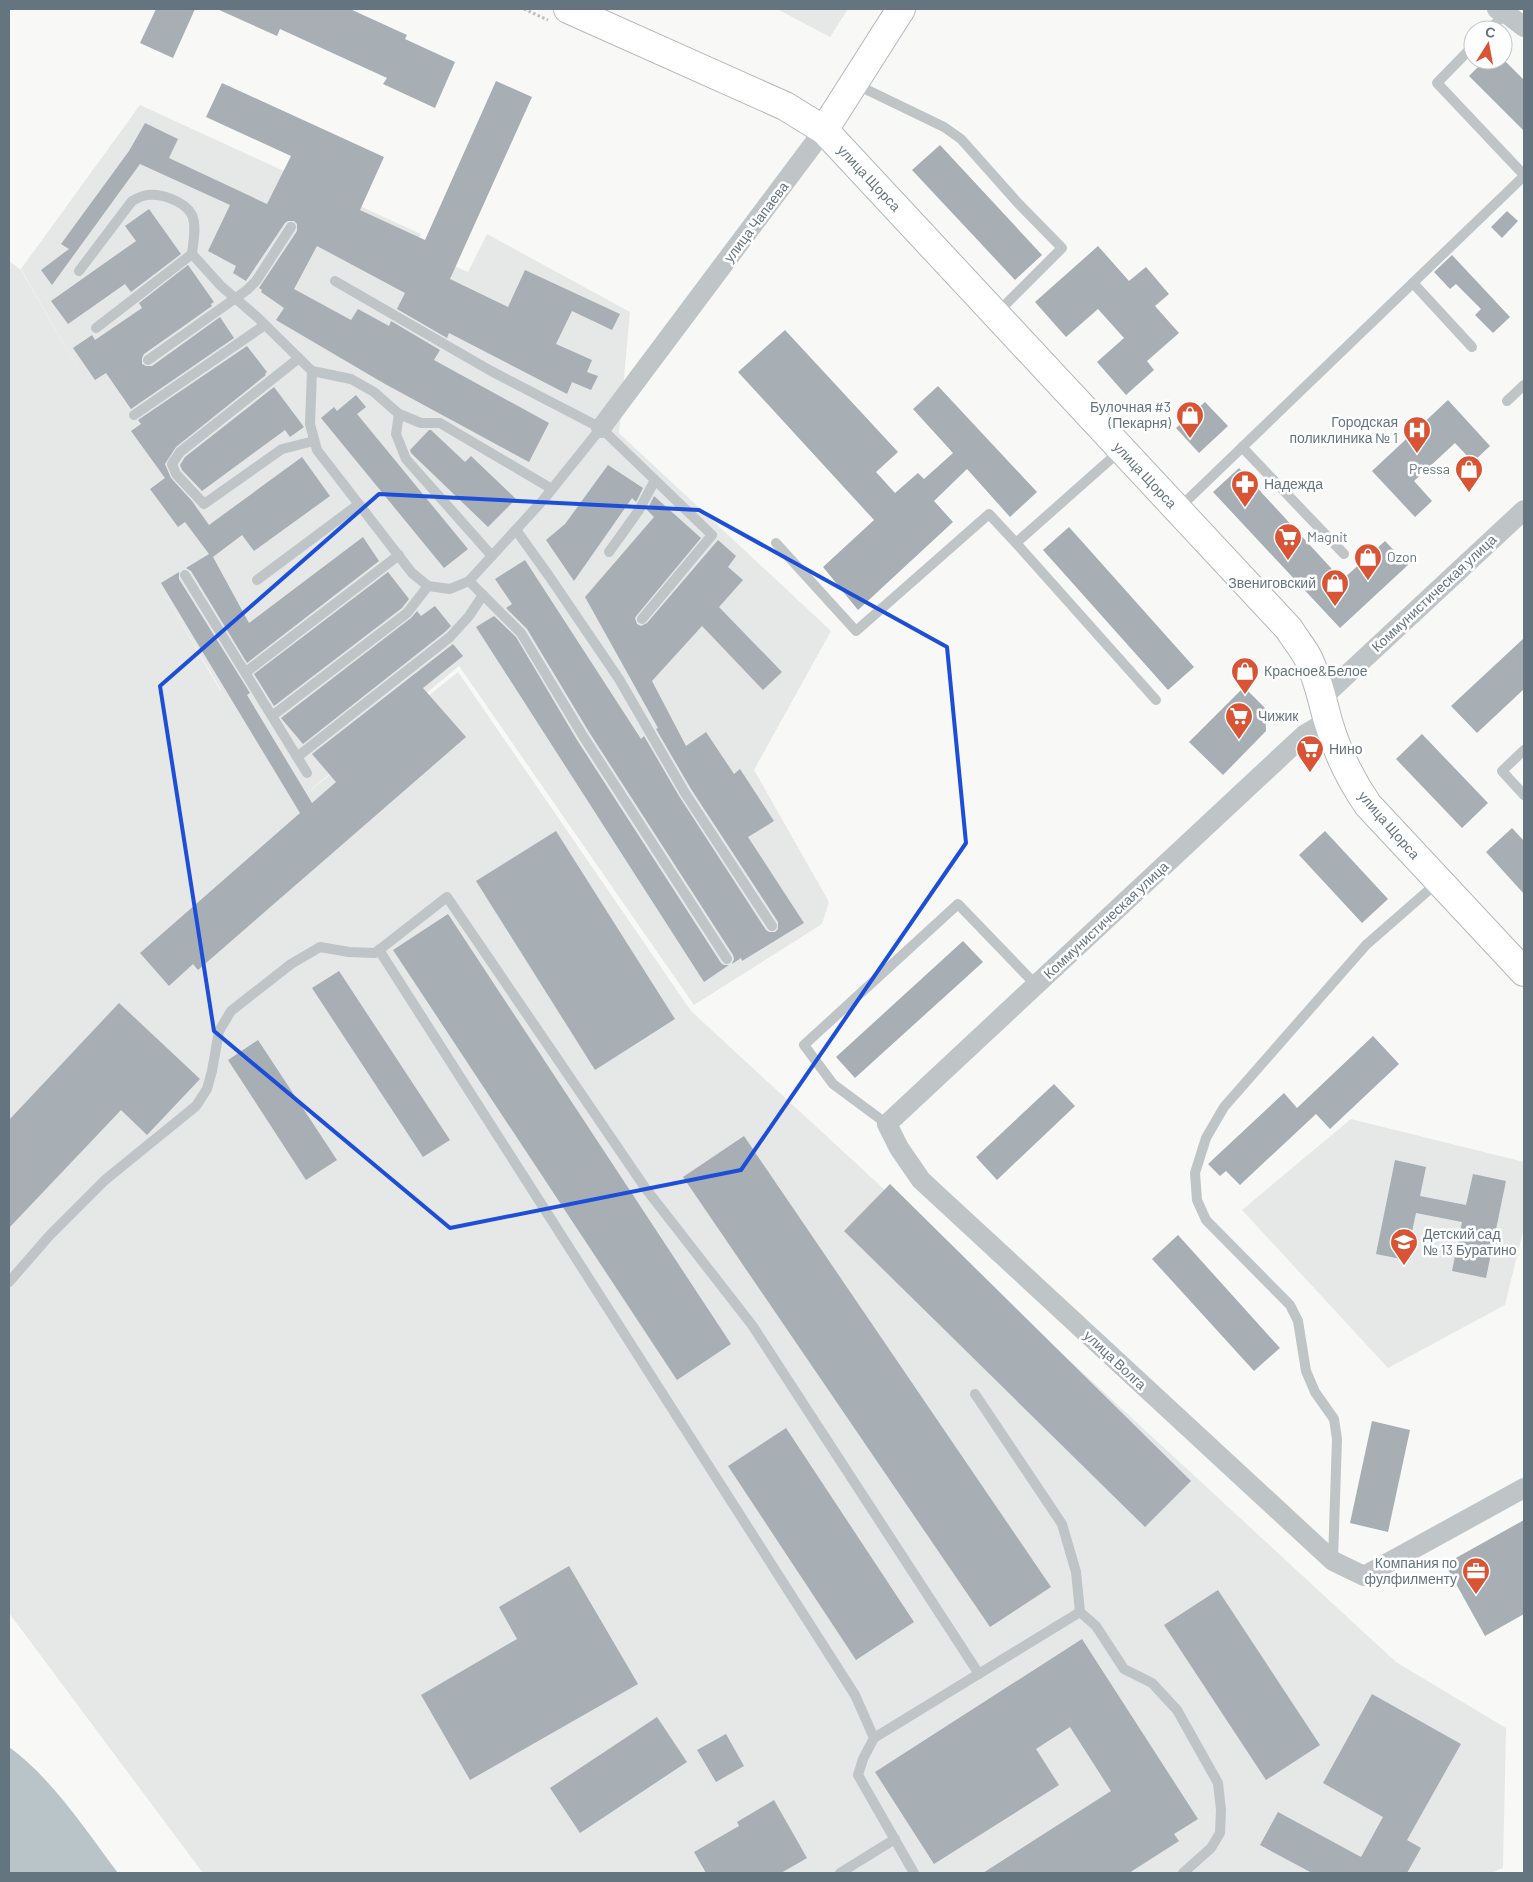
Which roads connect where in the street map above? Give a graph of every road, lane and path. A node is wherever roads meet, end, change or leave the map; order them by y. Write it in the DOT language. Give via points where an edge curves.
graph roads {
  1 [pos="568,9"];
  2 [pos="901,9"];
  3 [pos="1502,11"];
  4 [pos="1524,27"];
  5 [pos="1463,56"];
  6 [pos="854,84"];
  7 [pos="824,130"];
  8 [pos="1524,176"];
  9 [pos="291,227"];
  10 [pos="192,254"];
  11 [pos="79,271"];
  12 [pos="335,281"];
  13 [pos="1413,283"];
  14 [pos="236,298"];
  15 [pos="996,314"];
  16 [pos="265,325"];
  17 [pos="96,328"];
  18 [pos="1472,347"];
  19 [pos="299,358"];
  20 [pos="148,360"];
  21 [pos="312,371"];
  22 [pos="1524,385"];
  23 [pos="1507,401"];
  24 [pos="399,414"];
  25 [pos="134,415"];
  26 [pos="601,428"];
  27 [pos="314,441"];
  28 [pos="1242,447"];
  29 [pos="1122,450"];
  30 [pos="655,480"];
  31 [pos="552,489"];
  32 [pos="359,504"];
  33 [pos="1177,510"];
  34 [pos="1524,510"];
  35 [pos="516,530"];
  36 [pos="776,543"];
  37 [pos="1016,544"];
  38 [pos="609,552"];
  39 [pos="1344,554"];
  40 [pos="399,556"];
  41 [pos="492,556"];
  42 [pos="185,575"];
  43 [pos="257,580"];
  44 [pos="469,581"];
  45 [pos="428,586"];
  46 [pos="483,595"];
  47 [pos="642,619"];
  48 [pos="246,672"];
  49 [pos="1156,700"];
  50 [pos="1325,709"];
  51 [pos="272,716"];
  52 [pos="1524,750"];
  53 [pos="297,757"];
  54 [pos="307,773"];
  55 [pos="1524,795"];
  56 [pos="1439,881"];
  57 [pos="772,926"];
  58 [pos="379,950"];
  59 [pos="727,959"];
  60 [pos="1524,972"];
  61 [pos="1036,985"];
  62 [pos="886,1124"];
  63 [pos="9,1282"];
  64 [pos="974,1394"];
  65 [pos="1524,1488"];
  66 [pos="1333,1561"];
  67 [pos="1080,1612"];
  68 [pos="979,1674"];
  69 [pos="874,1738"];
  70 [pos="895,1839"];
  71 [pos="840,1873"];
  72 [pos="914,1873"];
  73 [pos="1182,1873"];
  1 -- 7 [label="main road, улица Щорса" via="785,106"];
  2 -- 6 [label="main road, улица Чапаева"];
  3 -- 4 [label="street"];
  5 -- 8 [label="lane" via="1437,83"];
  6 -- 7 [label="main road, улица Чапаева"];
  6 -- 15 [label="lane" via="944,127 961,139 1062,248"];
  7 -- 15 [label="main road, улица Щорса"];
  7 -- 26 [label="street, улица Чапаева"];
  8 -- 13 [label="lane"];
  9 -- 14 [label="lane" via="256,281"];
  10 -- 11 [label="lane" via="192,215 166,197 142,196 132,201"];
  10 -- 14 [label="lane"];
  10 -- 17 [label="lane"];
  12 -- 26 [label="lane" via="490,371"];
  13 -- 18 [label="lane"];
  13 -- 28 [label="lane"];
  14 -- 16 [label="lane"];
  14 -- 20 [label="lane"];
  15 -- 29 [label="main road, улица Щорса"];
  16 -- 19 [label="lane"];
  16 -- 25 [label="lane"];
  19 -- 21 [label="lane"];
  19 -- 27 [label="lane" via="180,452 172,464 176,474 204,504 282,448"];
  21 -- 24 [label="lane" via="352,379 374,392"];
  21 -- 27 [label="lane" via="310,424"];
  22 -- 23 [label="lane"];
  24 -- 31 [label="lane" via="421,423 440,423"];
  24 -- 41 [label="lane" via="396,434 406,459"];
  26 -- 30 [label="lane"];
  26 -- 31 [label="lane"];
  27 -- 32 [label="lane" via="317,450"];
  28 -- 33 [label="lane"];
  28 -- 39 [label="lane"];
  29 -- 33 [label="main road, улица Щорса"];
  29 -- 37 [label="lane"];
  30 -- 38 [label="lane" via="639,510"];
  30 -- 47 [label="lane" via="712,535"];
  31 -- 35 [label="lane"];
  32 -- 40 [label="lane"];
  32 -- 43 [label="lane"];
  33 -- 50 [label="main road, улица Щорса" via="1289,629 1308,658"];
  34 -- 50 [label="street, Коммунистическая улица"];
  35 -- 41 [label="lane"];
  35 -- 57 [label="lane" via="619,678 685,792"];
  36 -- 37 [label="lane" via="856,632 989,514"];
  37 -- 49 [label="lane"];
  40 -- 45 [label="lane"];
  40 -- 48 [label="lane"];
  41 -- 44 [label="lane"];
  42 -- 48 [label="lane"];
  44 -- 45 [label="lane" via="450,589"];
  44 -- 46 [label="lane"];
  45 -- 51 [label="lane" via="407,613"];
  46 -- 53 [label="lane" via="450,637"];
  46 -- 59 [label="lane" via="521,633 582,736"];
  48 -- 51 [label="lane"];
  50 -- 56 [label="main road, улица Щорса" via="1347,772 1368,805"];
  50 -- 61 [label="street, Коммунистическая улица" via="1304,735"];
  51 -- 53 [label="lane"];
  52 -- 55 [label="lane" via="1502,770"];
  53 -- 54 [label="lane"];
  56 -- 60 [label="main road, улица Щорса"];
  56 -- 66 [label="lane" via="1366,945 1224,1107 1206,1138 1194,1173 1197,1200 1206,1220 1290,1305 1298,1321 1306,1371 1315,1392 1334,1419 1337,1439"];
  58 -- 63 [label="lane" via="375,953 349,952 320,947 290,964 231,1011 219,1031 207,1089 196,1106 105,1180"];
  58 -- 68 [label="lane" via="446,897 646,1189 752,1325"];
  58 -- 69 [label="lane" via="855,1696"];
  61 -- 62 [label="street, Коммунистическая улица"];
  61 -- 62 [label="lane" via="958,904 804,1045 832,1084"];
  62 -- 66 [label="street, улица Волга" via="921,1180"];
  64 -- 67 [label="lane" via="1062,1524 1076,1572"];
  65 -- 66 [label="street, улица Волга" via="1364,1576"];
  67 -- 68 [label="lane"];
  67 -- 73 [label="lane" via="1096,1626 1124,1669 1152,1683 1177,1710 1218,1783 1220,1833 1211,1848"];
  68 -- 69 [label="lane"];
  69 -- 70 [label="lane" via="858,1775"];
  70 -- 71 [label="lane"];
  70 -- 72 [label="lane"];
}
